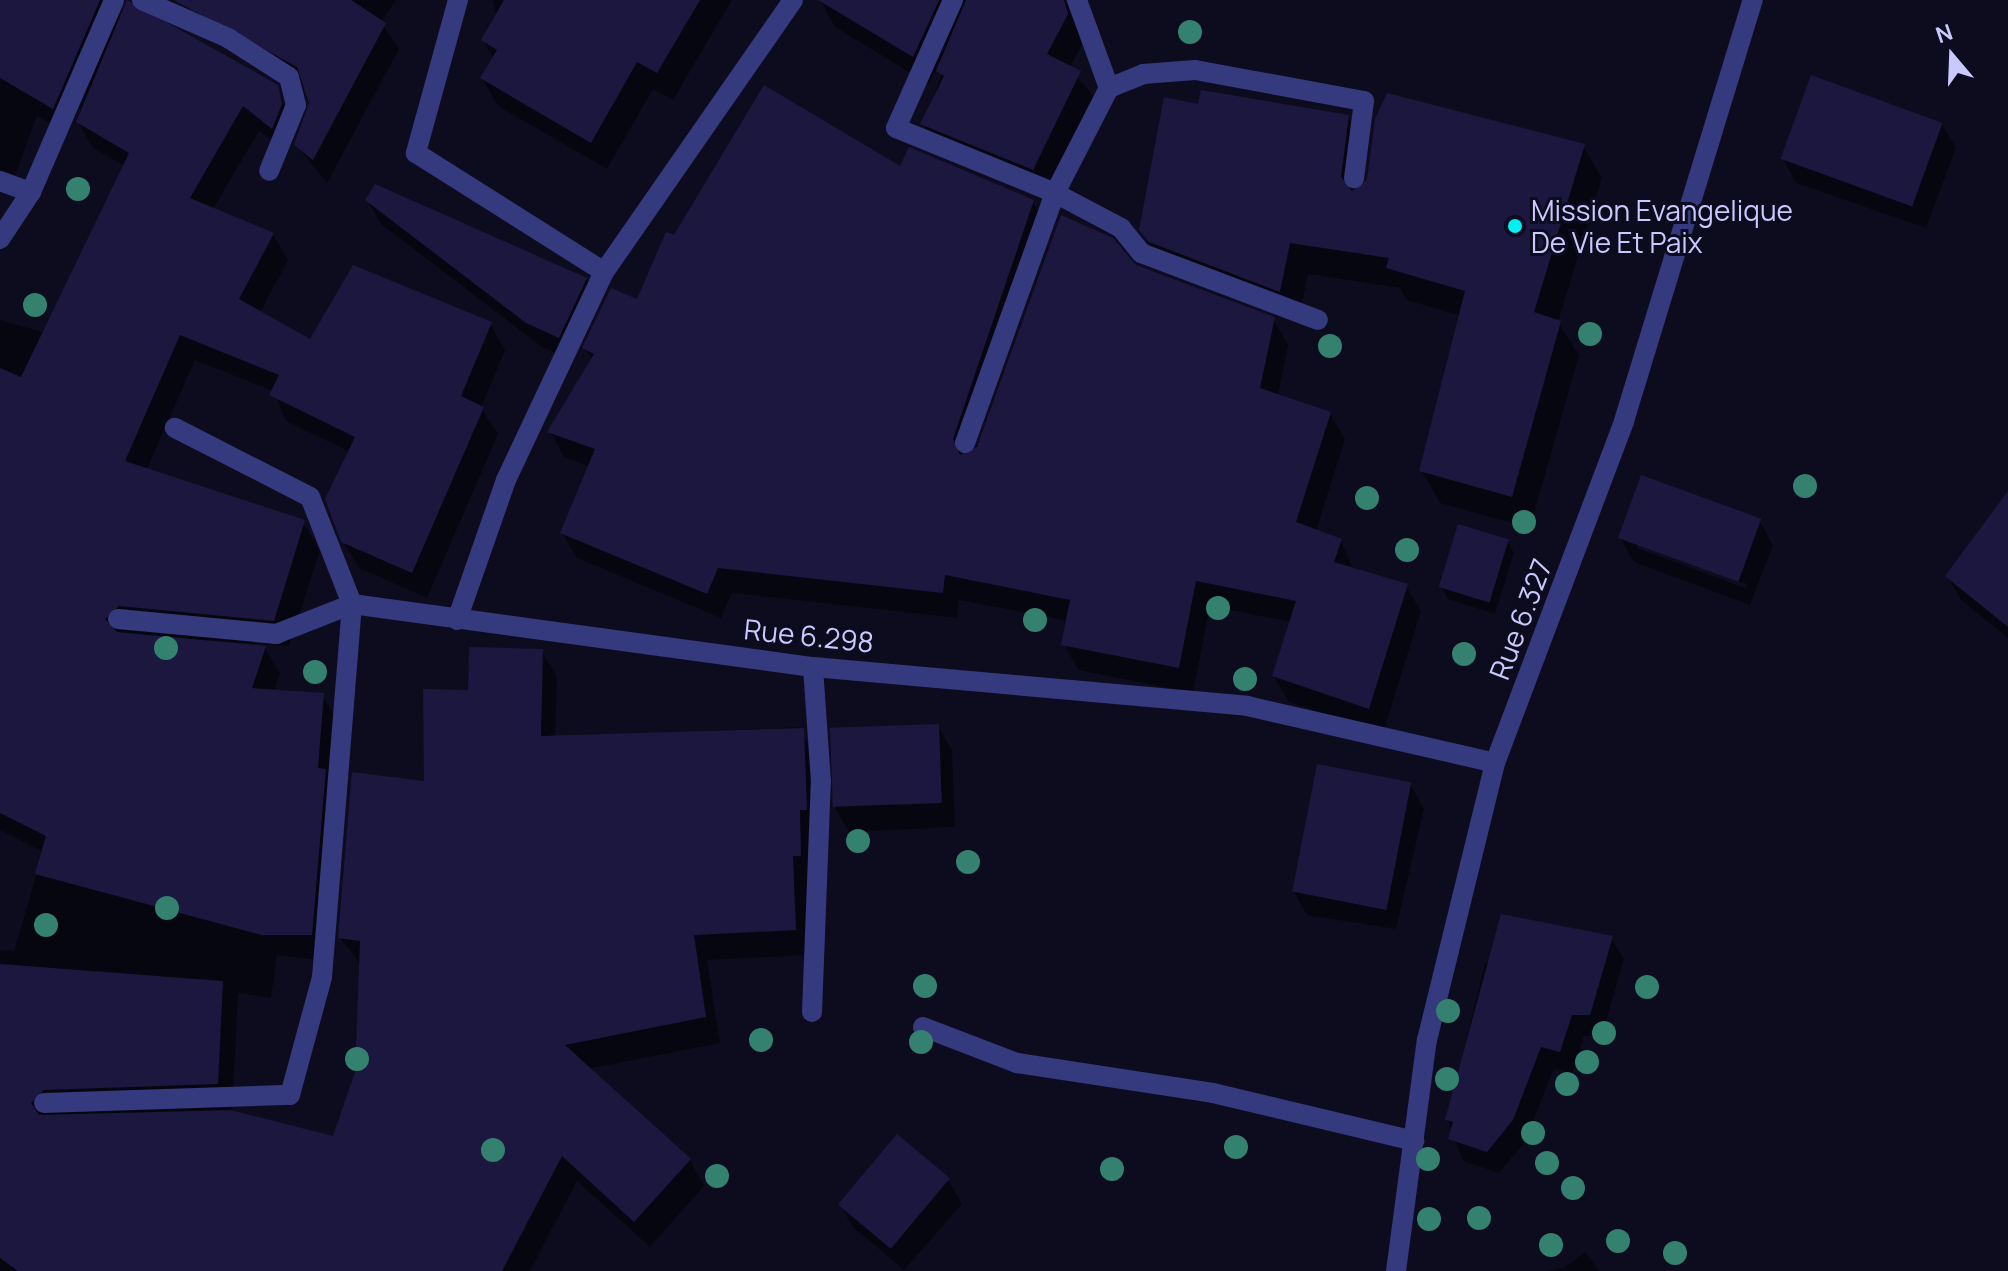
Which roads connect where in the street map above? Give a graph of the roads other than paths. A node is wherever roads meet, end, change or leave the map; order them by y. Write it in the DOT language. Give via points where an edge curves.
graph roads {
  1 [pos="114,0"];
  2 [pos="142,0"];
  3 [pos="458,0"];
  4 [pos="793,0"];
  5 [pos="953,0"];
  6 [pos="1077,0"];
  7 [pos="1753,0"];
  8 [pos="1109,88"];
  9 [pos="269,171"];
  10 [pos="1354,178"];
  11 [pos="0,181"];
  12 [pos="31,192"];
  13 [pos="1055,193"];
  14 [pos="0,239"];
  15 [pos="604,272"];
  16 [pos="1318,320"];
  17 [pos="175,428"];
  18 [pos="965,443"];
  19 [pos="352,604"];
  20 [pos="118,619"];
  21 [pos="457,620"];
  22 [pos="813,667"];
  23 [pos="1495,763"];
  24 [pos="812,1012"];
  25 [pos="923,1027"];
  26 [pos="44,1103"];
  27 [pos="1414,1141"];
  28 [pos="1396,1271"];
  1 -- 12 [label="street"];
  2 -- 9 [label="street" via="228,38 289,77 296,105"];
  3 -- 15 [label="street" via="416,153"];
  4 -- 15 [label="street"];
  5 -- 13 [label="street" via="896,128"];
  6 -- 8 [label="street"];
  7 -- 23 [label="street, Rue 6.327" via="1624,421"];
  8 -- 10 [label="street" via="1143,74 1195,70 1364,101"];
  8 -- 13 [label="street"];
  11 -- 12 [label="street"];
  12 -- 14 [label="street"];
  13 -- 16 [label="street" via="1121,228 1141,253"];
  13 -- 18 [label="street"];
  15 -- 21 [label="street" via="506,480"];
  17 -- 19 [label="street" via="310,497"];
  19 -- 20 [label="street" via="276,634"];
  19 -- 21 [label="street, Rue 6.298"];
  19 -- 26 [label="street" via="322,977 290,1095"];
  21 -- 22 [label="street, Rue 6.298"];
  22 -- 23 [label="street, Rue 6.298" via="1247,706"];
  22 -- 24 [label="street" via="821,782"];
  23 -- 27 [label="street, Rue 6.327" via="1427,1040"];
  25 -- 27 [label="street" via="1017,1063 1213,1093"];
  27 -- 28 [label="street, Rue 6.327"];
}
